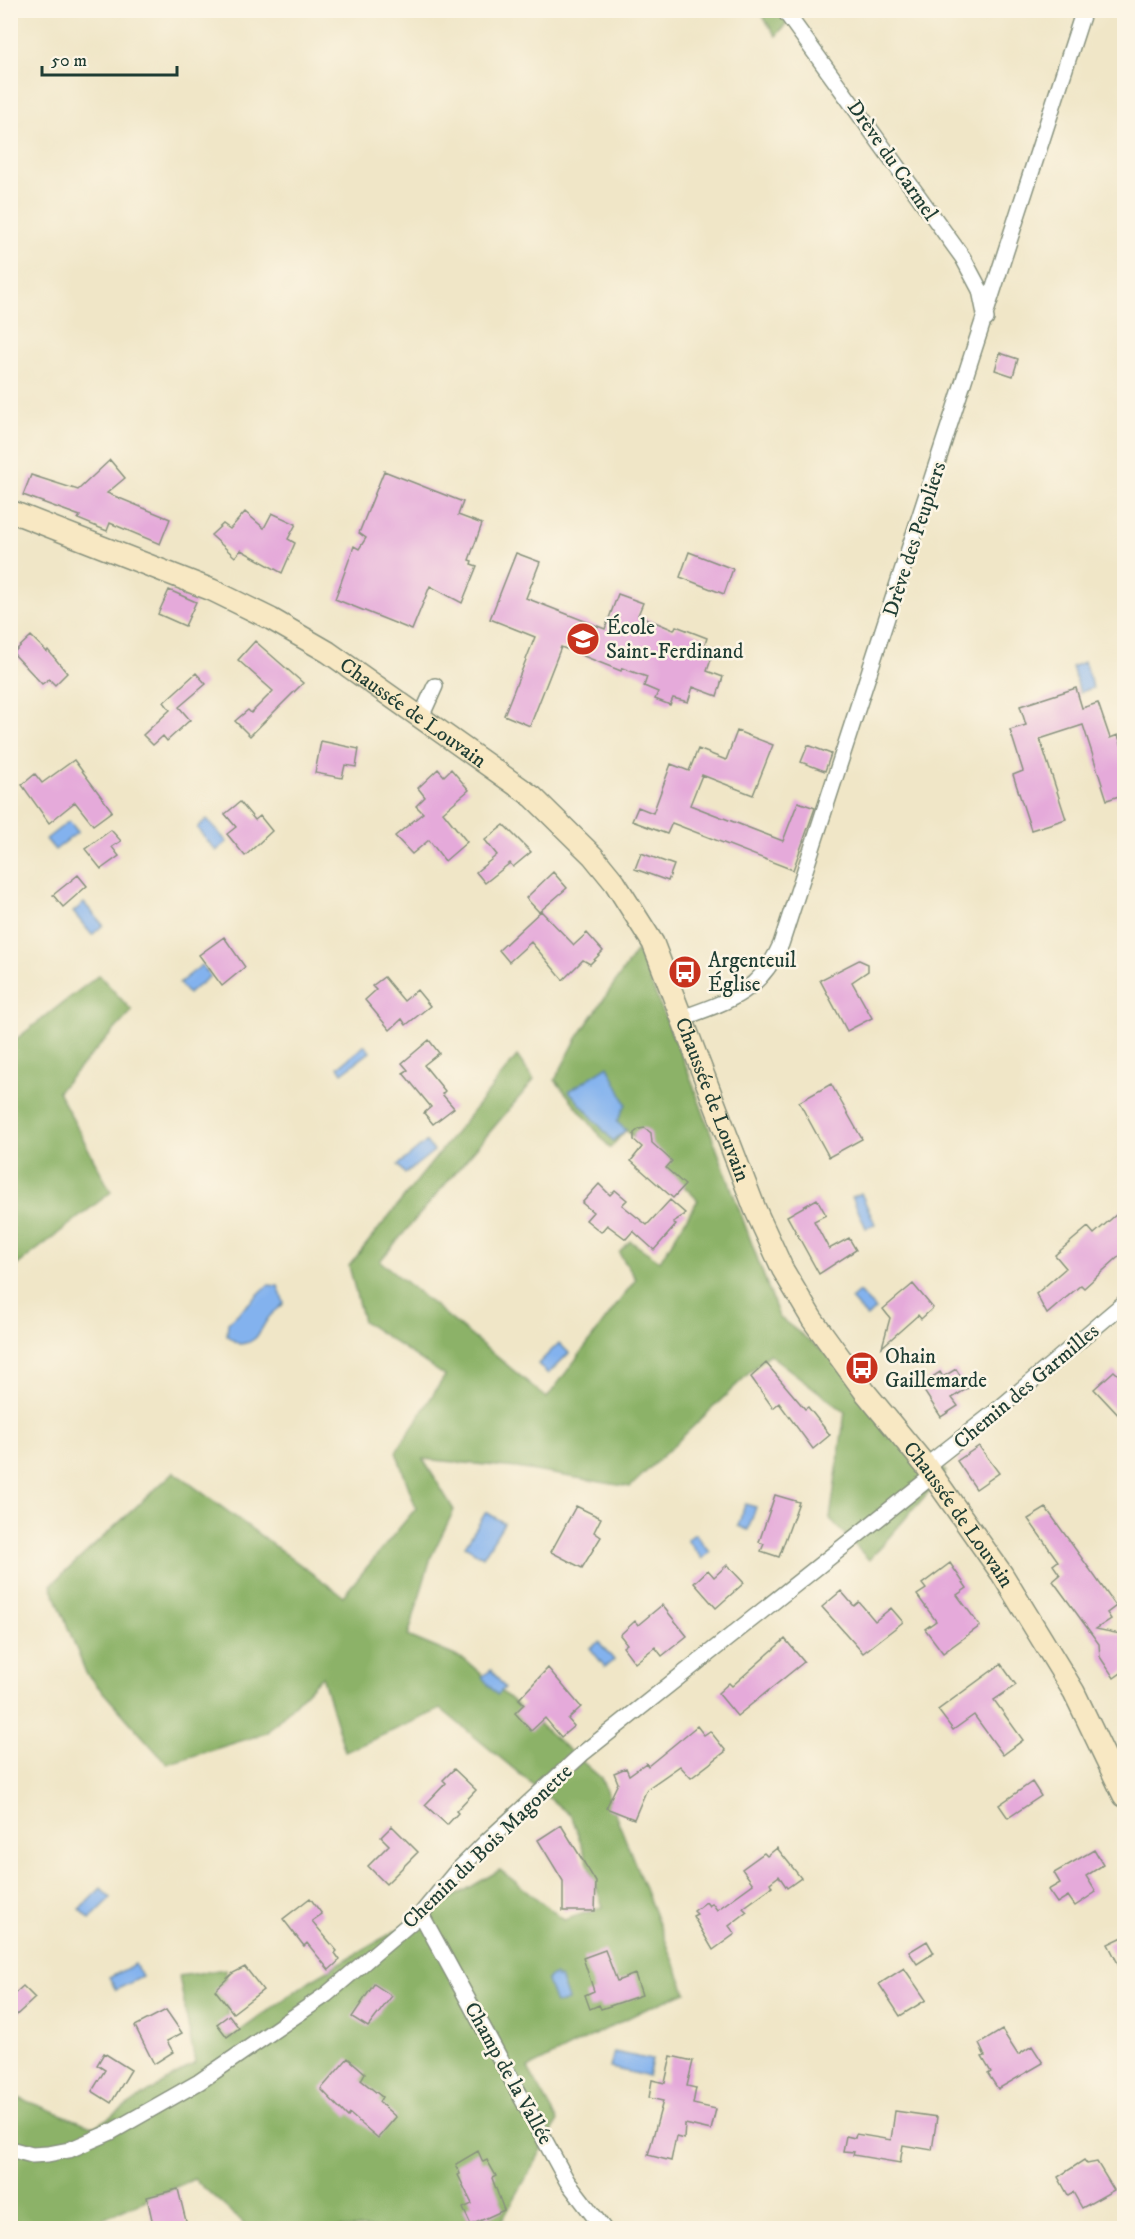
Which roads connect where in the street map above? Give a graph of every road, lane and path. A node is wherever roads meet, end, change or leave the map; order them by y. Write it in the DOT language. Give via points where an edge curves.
graph roads {
  1 [pos="784,10"];
  2 [pos="1084,10"];
  3 [pos="986,319"];
  4 [pos="10,511"];
  5 [pos="435,686"];
  6 [pos="422,717"];
  7 [pos="682,1018"];
  8 [pos="1125,1303"];
  9 [pos="929,1472"];
  10 [pos="1125,1796"];
  11 [pos="421,1914"];
  12 [pos="10,2149"];
  13 [pos="603,2229"];
  1 -- 3 [label="street, Drève du Carmel" via="963,258 980,290"];
  2 -- 3 [label="street, Drève des Peupliers"];
  3 -- 7 [label="street, Drève des Peupliers" via="781,944 765,973 750,988 729,1001"];
  4 -- 6 [label="main road, Chaussée de Louvain" via="212,590 262,615 328,652"];
  5 -- 6 [label="street"];
  6 -- 7 [label="main road, Chaussée de Louvain" via="533,796 593,856 653,943"];
  7 -- 9 [label="main road, Chaussée de Louvain" via="755,1209 783,1270 812,1319"];
  8 -- 9 [label="street, Chemin des Garmilles"];
  9 -- 10 [label="main road, Chaussée de Louvain" via="1002,1574 1074,1692"];
  9 -- 11 [label="street, Chemin du Bois Magonette" via="582,1754 486,1842"];
  11 -- 12 [label="street, Chemin du Bois Magonette" via="327,1994 199,2082 146,2113 69,2150 32,2155"];
  11 -- 13 [label="street, Champ de la Vallée" via="567,2181"];
}
